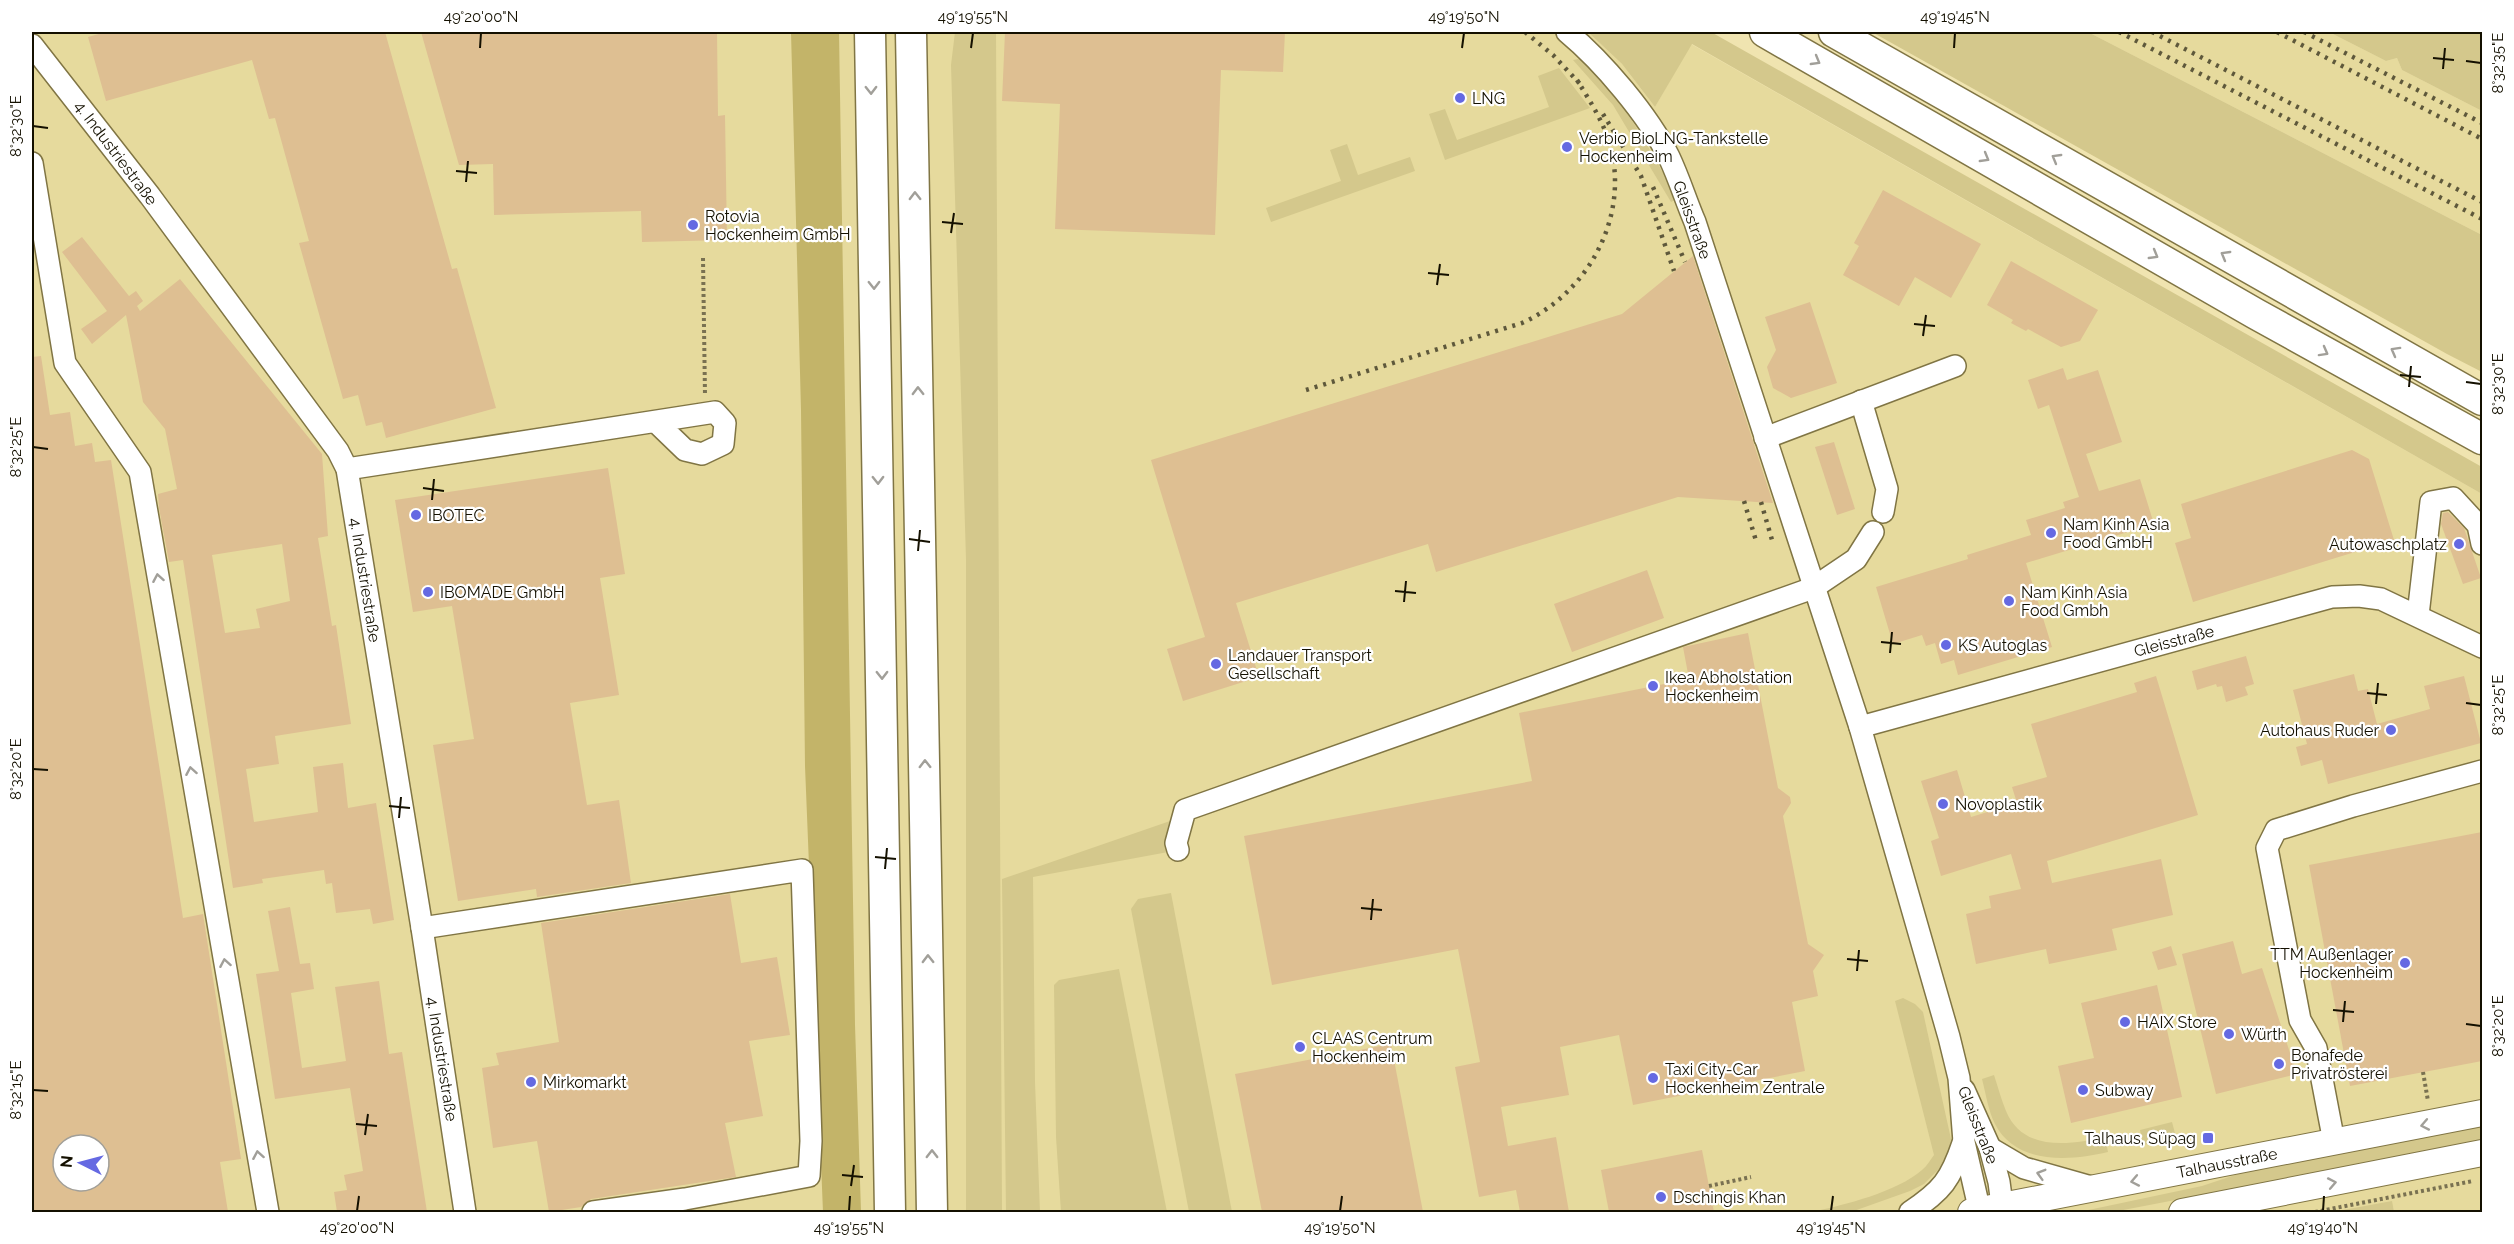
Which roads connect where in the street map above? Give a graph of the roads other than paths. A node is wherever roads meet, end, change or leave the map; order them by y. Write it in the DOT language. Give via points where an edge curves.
graph roads {
  1 [pos="870,32"];
  2 [pos="911,32"];
  3 [pos="1567,32"];
  4 [pos="1765,32"];
  5 [pos="1834,32"];
  6 [pos="32,45"];
  7 [pos="32,163"];
  8 [pos="1955,366"];
  9 [pos="2482,400"];
  10 [pos="1861,401"];
  11 [pos="657,423"];
  12 [pos="1765,438"];
  13 [pos="2482,439"];
  14 [pos="347,469"];
  15 [pos="1883,512"];
  16 [pos="1873,532"];
  17 [pos="2482,544"];
  18 [pos="1813,588"];
  19 [pos="2418,615"];
  20 [pos="2481,643"];
  21 [pos="1860,727"];
  22 [pos="2482,771"];
  23 [pos="1178,850"];
  24 [pos="422,928"];
  25 [pos="1959,1078"];
  26 [pos="2482,1113"];
  27 [pos="1964,1142"];
  28 [pos="2334,1142"];
  29 [pos="1990,1148"];
  30 [pos="2482,1153"];
  31 [pos="2096,1188"];
  32 [pos="1987,1211"];
  33 [pos="268,1212"];
  34 [pos="465,1212"];
  35 [pos="593,1212"];
  36 [pos="890,1212"];
  37 [pos="932,1212"];
  38 [pos="1910,1212"];
  39 [pos="2182,1212"];
  1 -- 36 [label="highway, one-way"];
  37 -- 2 [label="highway, one-way"];
  3 -- 12 [label="street, Gleisstraße" via="1636,107 1669,157 1695,222"];
  4 -- 13 [label="highway, one-way"];
  9 -- 5 [label="highway, one-way"];
  6 -- 14 [label="street, 4. Industriestraße" via="150,196 338,451"];
  33 -- 7 [label="street, one-way" via="140,472 65,363"];
  8 -- 10 [label="street"];
  10 -- 12 [label="street"];
  10 -- 15 [label="street" via="1887,489"];
  11 -- 11 [label="street" via="715,412 726,423 723,444 702,454 685,450"];
  11 -- 14 [label="street"];
  12 -- 18 [label="street, Gleisstraße"];
  14 -- 24 [label="street, 4. Industriestraße"];
  16 -- 18 [label="street" via="1856,559"];
  17 -- 19 [label="street" via="2478,525 2453,498 2431,502"];
  18 -- 21 [label="street, Gleisstraße"];
  18 -- 23 [label="street" via="1185,810 1176,843"];
  19 -- 20 [label="street, Gleisstraße"];
  19 -- 21 [label="street, Gleisstraße" via="2381,599 2332,597"];
  21 -- 25 [label="street, Gleisstraße"];
  22 -- 28 [label="street" via="2276,830 2267,848 2300,1020 2316,1048"];
  24 -- 34 [label="street, 4. Industriestraße"];
  24 -- 35 [label="street" via="802,870 809,1176"];
  25 -- 27 [label="street, Gleisstraße"];
  25 -- 29 [label="street, Gleisstraße"];
  26 -- 28 [label="main road, Talhausstraße, one-way"];
  27 -- 32 [label="street, Gleisstraße"];
  27 -- 38 [label="street" via="1946,1184"];
  28 -- 31 [label="main road, Talhausstraße, one-way"];
  31 -- 29 [label="street, one-way" via="2024,1168"];
  29 -- 32 [label="street, Gleisstraße" via="2000,1182"];
  39 -- 30 [label="main road, one-way"];
  31 -- 32 [label="main road, Talhausstraße"];
}
